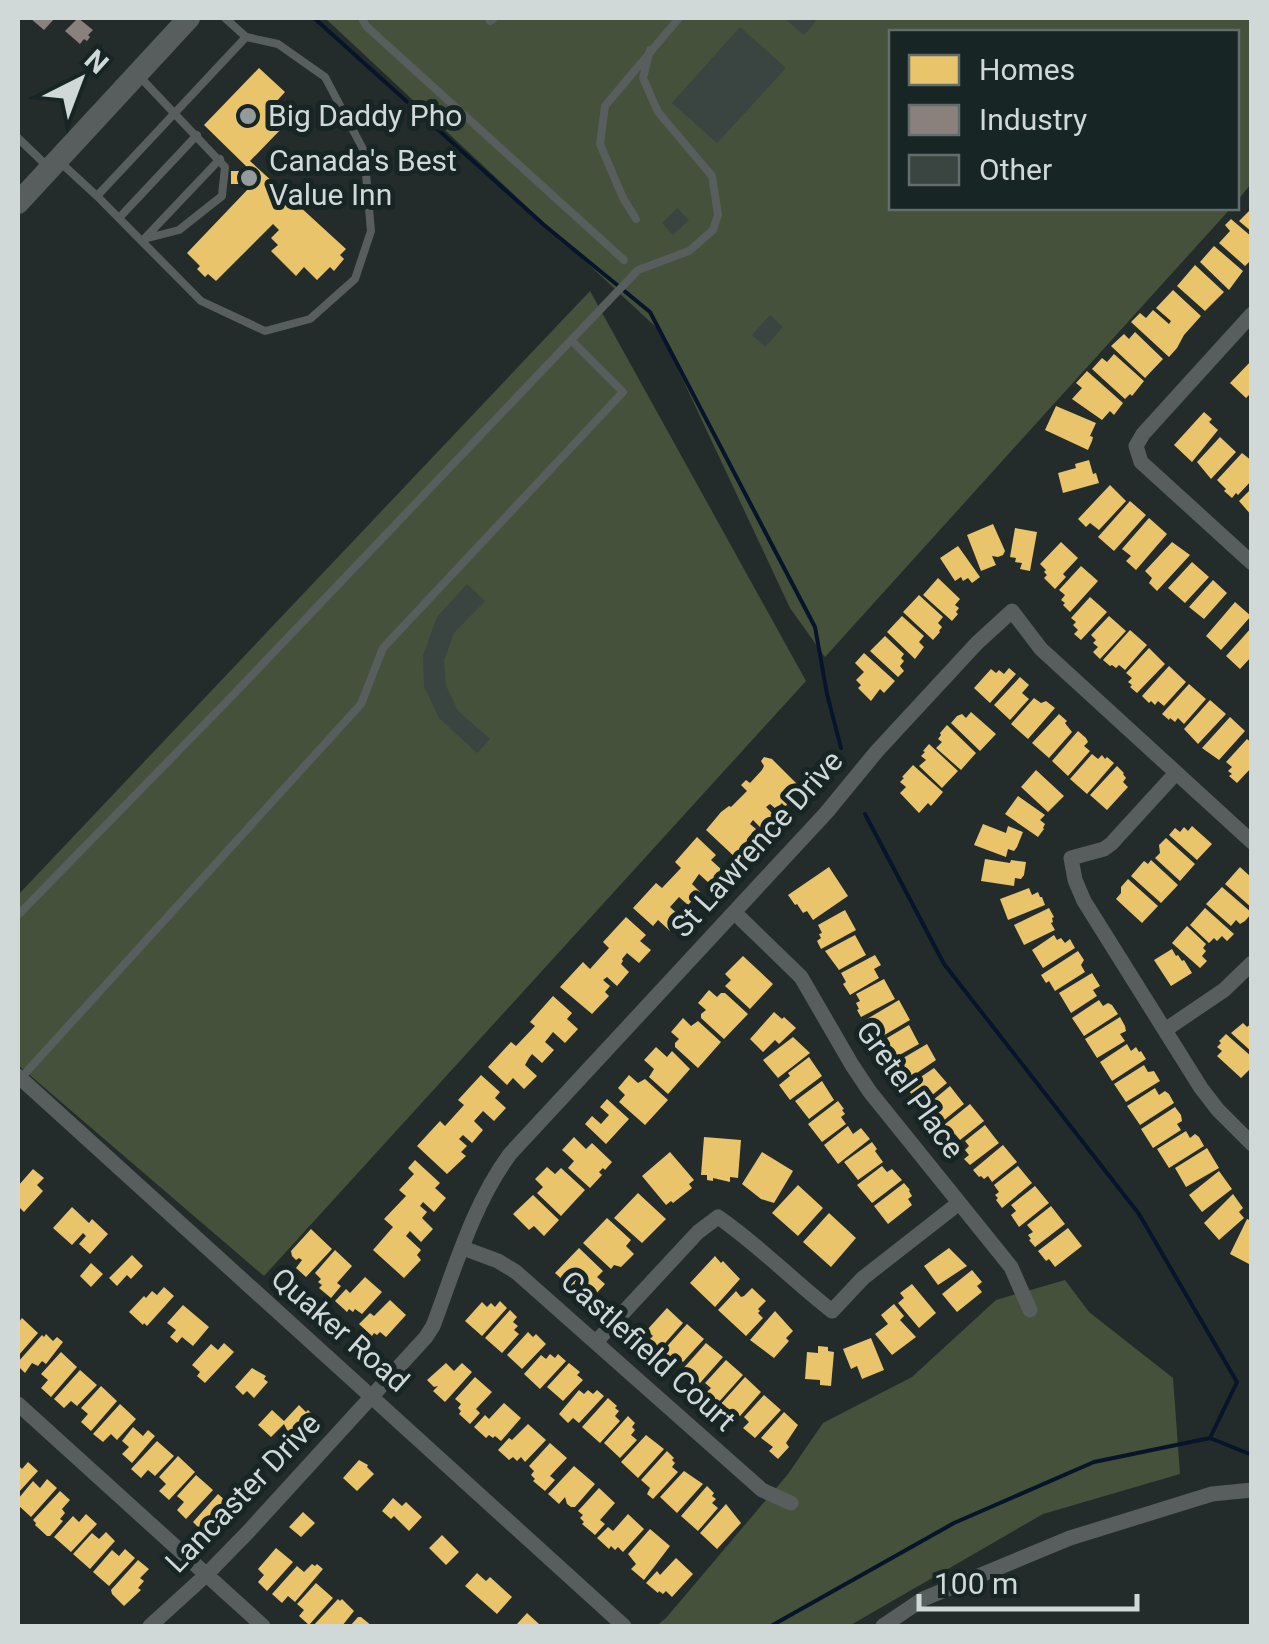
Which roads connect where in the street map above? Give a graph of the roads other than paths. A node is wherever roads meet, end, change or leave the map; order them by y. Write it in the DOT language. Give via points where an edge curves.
graph roads {
  1 [pos="189,18"];
  2 [pos="226,18"];
  3 [pos="362,18"];
  4 [pos="678,18"];
  5 [pos="246,37"];
  6 [pos="650,50"];
  7 [pos="136,74"];
  8 [pos="176,112"];
  9 [pos="197,134"];
  10 [pos="18,138"];
  11 [pos="220,159"];
  12 [pos="53,164"];
  13 [pos="97,196"];
  14 [pos="18,203"];
  15 [pos="119,218"];
  16 [pos="636,219"];
  17 [pos="143,240"];
  18 [pos="624,260"];
  19 [pos="1252,314"];
  20 [pos="571,340"];
  21 [pos="1252,563"];
  22 [pos="1175,774"];
  23 [pos="1252,842"];
  24 [pos="734,912"];
  25 [pos="18,914"];
  26 [pos="1252,962"];
  27 [pos="1165,1030"];
  28 [pos="19,1078"];
  29 [pos="1252,1144"];
  30 [pos="959,1202"];
  31 [pos="463,1248"];
  32 [pos="1030,1310"];
  33 [pos="596,1342"];
  34 [pos="372,1396"];
  35 [pos="18,1404"];
  36 [pos="1252,1490"];
  37 [pos="792,1503"];
  38 [pos="206,1575"];
  39 [pos="150,1626"];
  40 [pos="263,1626"];
  41 [pos="624,1626"];
  42 [pos="883,1626"];
  1 -- 7 [label="main road"];
  2 -- 5 [label="lane"];
  3 -- 18 [label="lane"];
  4 -- 6 [label="lane"];
  5 -- 8 [label="lane"];
  5 -- 17 [label="lane" via="278,44 325,76 364,151 372,231 355,280 310,319 265,331 201,301"];
  6 -- 16 [label="lane" via="604,106 600,144"];
  6 -- 20 [label="lane" via="642,78 658,112 712,176 718,214 703,241 638,270"];
  7 -- 8 [label="lane"];
  7 -- 12 [label="main road"];
  8 -- 9 [label="lane"];
  8 -- 13 [label="lane"];
  9 -- 11 [label="lane"];
  9 -- 15 [label="lane"];
  10 -- 12 [label="lane"];
  11 -- 17 [label="lane"];
  11 -- 17 [label="lane" via="222,196 179,230"];
  12 -- 13 [label="lane"];
  12 -- 14 [label="main road"];
  13 -- 15 [label="lane"];
  15 -- 17 [label="lane"];
  19 -- 21 [label="street" via="1136,446 1141,462"];
  20 -- 25 [label="lane"];
  20 -- 28 [label="lane" via="623,392 384,648 361,704"];
  22 -- 23 [label="street, St Lawrence Drive"];
  22 -- 24 [label="street, St Lawrence Drive" via="1041,649 1012,611"];
  22 -- 27 [label="street" via="1111,844 1071,858 1084,902"];
  24 -- 30 [label="street, Gretel Place" via="801,978 870,1092"];
  24 -- 31 [label="street, St Lawrence Drive" via="510,1154"];
  26 -- 27 [label="street"];
  27 -- 29 [label="street" via="1218,1110"];
  28 -- 34 [label="street, Quaker Road"];
  30 -- 32 [label="street, Gretel Place" via="1011,1267"];
  30 -- 33 [label="street" via="832,1311 718,1217"];
  31 -- 33 [label="street, Castlefield Court" via="516,1272"];
  31 -- 34 [label="street, St Lawrence Drive" via="426,1336"];
  33 -- 37 [label="street, Castlefield Court" via="762,1490"];
  34 -- 38 [label="street, Lancaster Drive"];
  34 -- 41 [label="street, Quaker Road"];
  35 -- 38 [label="street"];
  36 -- 42 [label="street" via="1212,1494 1070,1538 923,1600"];
  38 -- 39 [label="street, Lancaster Drive"];
  38 -- 40 [label="street"];
}
